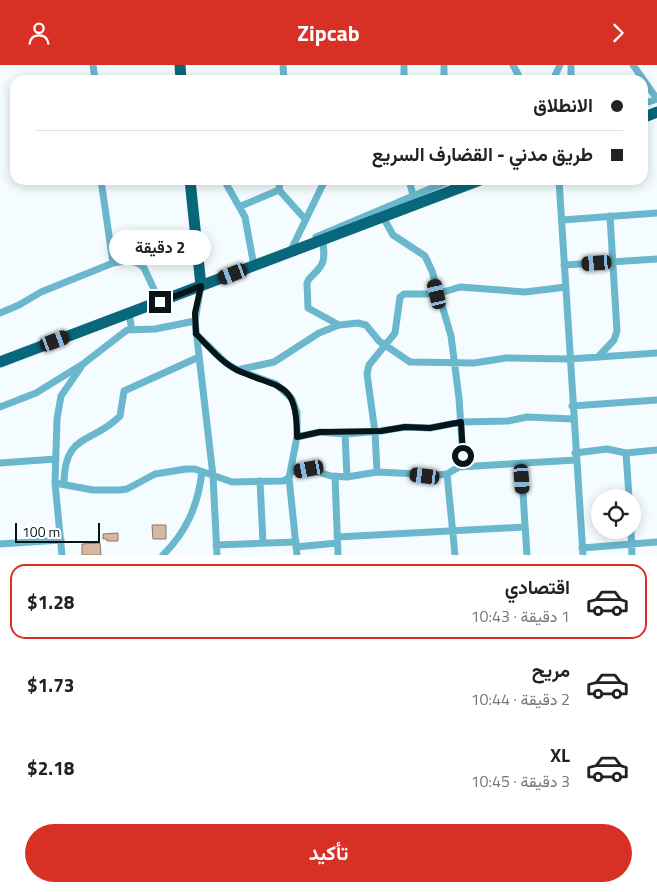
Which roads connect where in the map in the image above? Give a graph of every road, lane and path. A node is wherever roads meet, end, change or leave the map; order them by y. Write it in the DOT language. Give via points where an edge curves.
graph roads {
  1 [pos="648,86"];
  2 [pos="657,99"];
  3 [pos="102,185"];
  4 [pos="191,185"];
  5 [pos="227,185"];
  6 [pos="280,185"];
  7 [pos="322,185"];
  8 [pos="410,185"];
  9 [pos="438,185"];
  10 [pos="467,185"];
  11 [pos="559,185"];
  12 [pos="279,190"];
  13 [pos="413,195"];
  14 [pos="241,205"];
  15 [pos="657,213"];
  16 [pos="610,216"];
  17 [pos="383,217"];
  18 [pos="305,219"];
  19 [pos="562,220"];
  20 [pos="323,240"];
  21 [pos="295,251"];
  22 [pos="657,259"];
  23 [pos="613,262"];
  24 [pos="113,263"];
  25 [pos="564,265"];
  26 [pos="254,266"];
  27 [pos="201,286"];
  28 [pos="566,287"];
  29 [pos="437,294"];
  30 [pos="160,302"];
  31 [pos="0,313"];
  32 [pos="129,313"];
  33 [pos="195,321"];
  34 [pos="339,325"];
  35 [pos="132,330"];
  36 [pos="196,334"];
  37 [pos="386,346"];
  38 [pos="657,353"];
  39 [pos="199,357"];
  40 [pos="598,357"];
  41 [pos="570,359"];
  42 [pos="454,362"];
  43 [pos="0,363"];
  44 [pos="83,364"];
  45 [pos="237,370"];
  46 [pos="657,400"];
  47 [pos="572,406"];
  48 [pos="0,407"];
  49 [pos="573,419"];
  50 [pos="461,422"];
  51 [pos="375,432"];
  52 [pos="345,433"];
  53 [pos="297,437"];
  54 [pos="657,450"];
  55 [pos="626,453"];
  56 [pos="576,456"];
  57 [pos="56,459"];
  58 [pos="0,463"];
  59 [pos="521,463"];
  60 [pos="459,467"];
  61 [pos="202,471"];
  62 [pos="377,472"];
  63 [pos="291,475"];
  64 [pos="447,475"];
  65 [pos="213,476"];
  66 [pos="335,476"];
  67 [pos="347,477"];
  68 [pos="260,481"];
  69 [pos="55,483"];
  70 [pos="64,484"];
  71 [pos="628,489"];
  72 [pos="525,527"];
  73 [pos="452,531"];
  74 [pos="632,539"];
  75 [pos="61,540"];
  76 [pos="337,540"];
  77 [pos="657,542"];
  78 [pos="263,543"];
  79 [pos="0,544"];
  80 [pos="632,544"];
  81 [pos="216,545"];
  82 [pos="296,548"];
  83 [pos="582,551"];
  84 [pos="62,555"];
  85 [pos="163,555"];
  86 [pos="217,555"];
  87 [pos="338,555"];
  88 [pos="455,555"];
  89 [pos="527,555"];
  90 [pos="632,555"];
  1 -- 2 [label="street"];
  3 -- 24 [label="street"];
  4 -- 27 [label="highway"];
  5 -- 14 [label="street"];
  6 -- 12 [label="street"];
  7 -- 18 [label="street"];
  8 -- 13 [label="street"];
  9 -- 13 [label="street"];
  10 -- 17 [label="highway"];
  11 -- 19 [label="street"];
  12 -- 14 [label="street"];
  12 -- 18 [label="street"];
  13 -- 21 [label="street" via="329,231"];
  14 -- 26 [label="street"];
  15 -- 16 [label="street"];
  16 -- 19 [label="street"];
  16 -- 23 [label="street"];
  17 -- 20 [label="highway"];
  17 -- 29 [label="street" via="394,235 426,256"];
  18 -- 21 [label="street"];
  19 -- 25 [label="street"];
  20 -- 21 [label="highway"];
  20 -- 34 [label="street" via="324,262 307,283 307,305 310,311"];
  21 -- 26 [label="highway"];
  22 -- 23 [label="street"];
  23 -- 25 [label="street"];
  23 -- 40 [label="street" via="616,336"];
  24 -- 30 [label="street" via="132,261 140,264"];
  24 -- 31 [label="street" via="40,292"];
  25 -- 28 [label="street"];
  26 -- 27 [label="highway"];
  27 -- 30 [label="highway"];
  27 -- 33 [label="street"];
  28 -- 29 [label="street" via="525,292 460,287"];
  28 -- 41 [label="street"];
  29 -- 37 [label="street" via="404,294 400,297 395,333"];
  29 -- 42 [label="street"];
  30 -- 32 [label="highway"];
  32 -- 35 [label="street"];
  32 -- 43 [label="highway"];
  33 -- 35 [label="street"];
  33 -- 36 [label="street"];
  34 -- 37 [label="street" via="362,323"];
  34 -- 45 [label="street" via="274,362"];
  35 -- 44 [label="street" via="122,333"];
  36 -- 39 [label="street"];
  36 -- 45 [label="street"];
  37 -- 42 [label="street" via="410,362"];
  37 -- 51 [label="street" via="369,365"];
  38 -- 40 [label="street"];
  39 -- 65 [label="street"];
  39 -- 70 [label="street" via="124,391 120,416 82,440 70,453"];
  40 -- 41 [label="street"];
  41 -- 42 [label="street" via="506,358"];
  41 -- 47 [label="street"];
  42 -- 50 [label="street"];
  44 -- 48 [label="street" via="27,398"];
  44 -- 57 [label="street" via="58,405"];
  45 -- 53 [label="street" via="276,384 292,399 297,412"];
  46 -- 47 [label="street"];
  47 -- 49 [label="street"];
  49 -- 50 [label="street" via="527,417 508,421"];
  49 -- 56 [label="street"];
  50 -- 51 [label="street"];
  50 -- 60 [label="street" via="463,456"];
  51 -- 52 [label="street"];
  51 -- 62 [label="street"];
  52 -- 53 [label="street" via="320,432"];
  52 -- 67 [label="street"];
  53 -- 63 [label="street"];
  54 -- 55 [label="street"];
  55 -- 56 [label="street" via="606,449"];
  55 -- 71 [label="street"];
  56 -- 59 [label="street"];
  56 -- 83 [label="street"];
  57 -- 58 [label="street"];
  57 -- 69 [label="street"];
  59 -- 60 [label="street"];
  59 -- 72 [label="street"];
  60 -- 64 [label="street"];
  61 -- 65 [label="street"];
  61 -- 70 [label="street" via="165,472 120,490"];
  61 -- 85 [label="street" via="192,515"];
  62 -- 64 [label="street"];
  62 -- 67 [label="street"];
  63 -- 66 [label="street" via="314,469"];
  63 -- 68 [label="street" via="282,481"];
  63 -- 82 [label="street"];
  64 -- 73 [label="street"];
  65 -- 68 [label="street" via="232,482"];
  65 -- 81 [label="street"];
  66 -- 67 [label="street"];
  66 -- 76 [label="street"];
  68 -- 78 [label="street"];
  69 -- 70 [label="street"];
  69 -- 75 [label="street"];
  72 -- 73 [label="street"];
  72 -- 89 [label="street"];
  73 -- 76 [label="street"];
  73 -- 88 [label="street"];
  74 -- 80 [label="street"];
  75 -- 79 [label="street"];
  75 -- 84 [label="street"];
  76 -- 82 [label="street"];
  76 -- 87 [label="street"];
  77 -- 80 [label="street"];
  78 -- 81 [label="street"];
  78 -- 82 [label="street"];
  80 -- 83 [label="street"];
  80 -- 90 [label="street"];
  81 -- 86 [label="street"];
}
